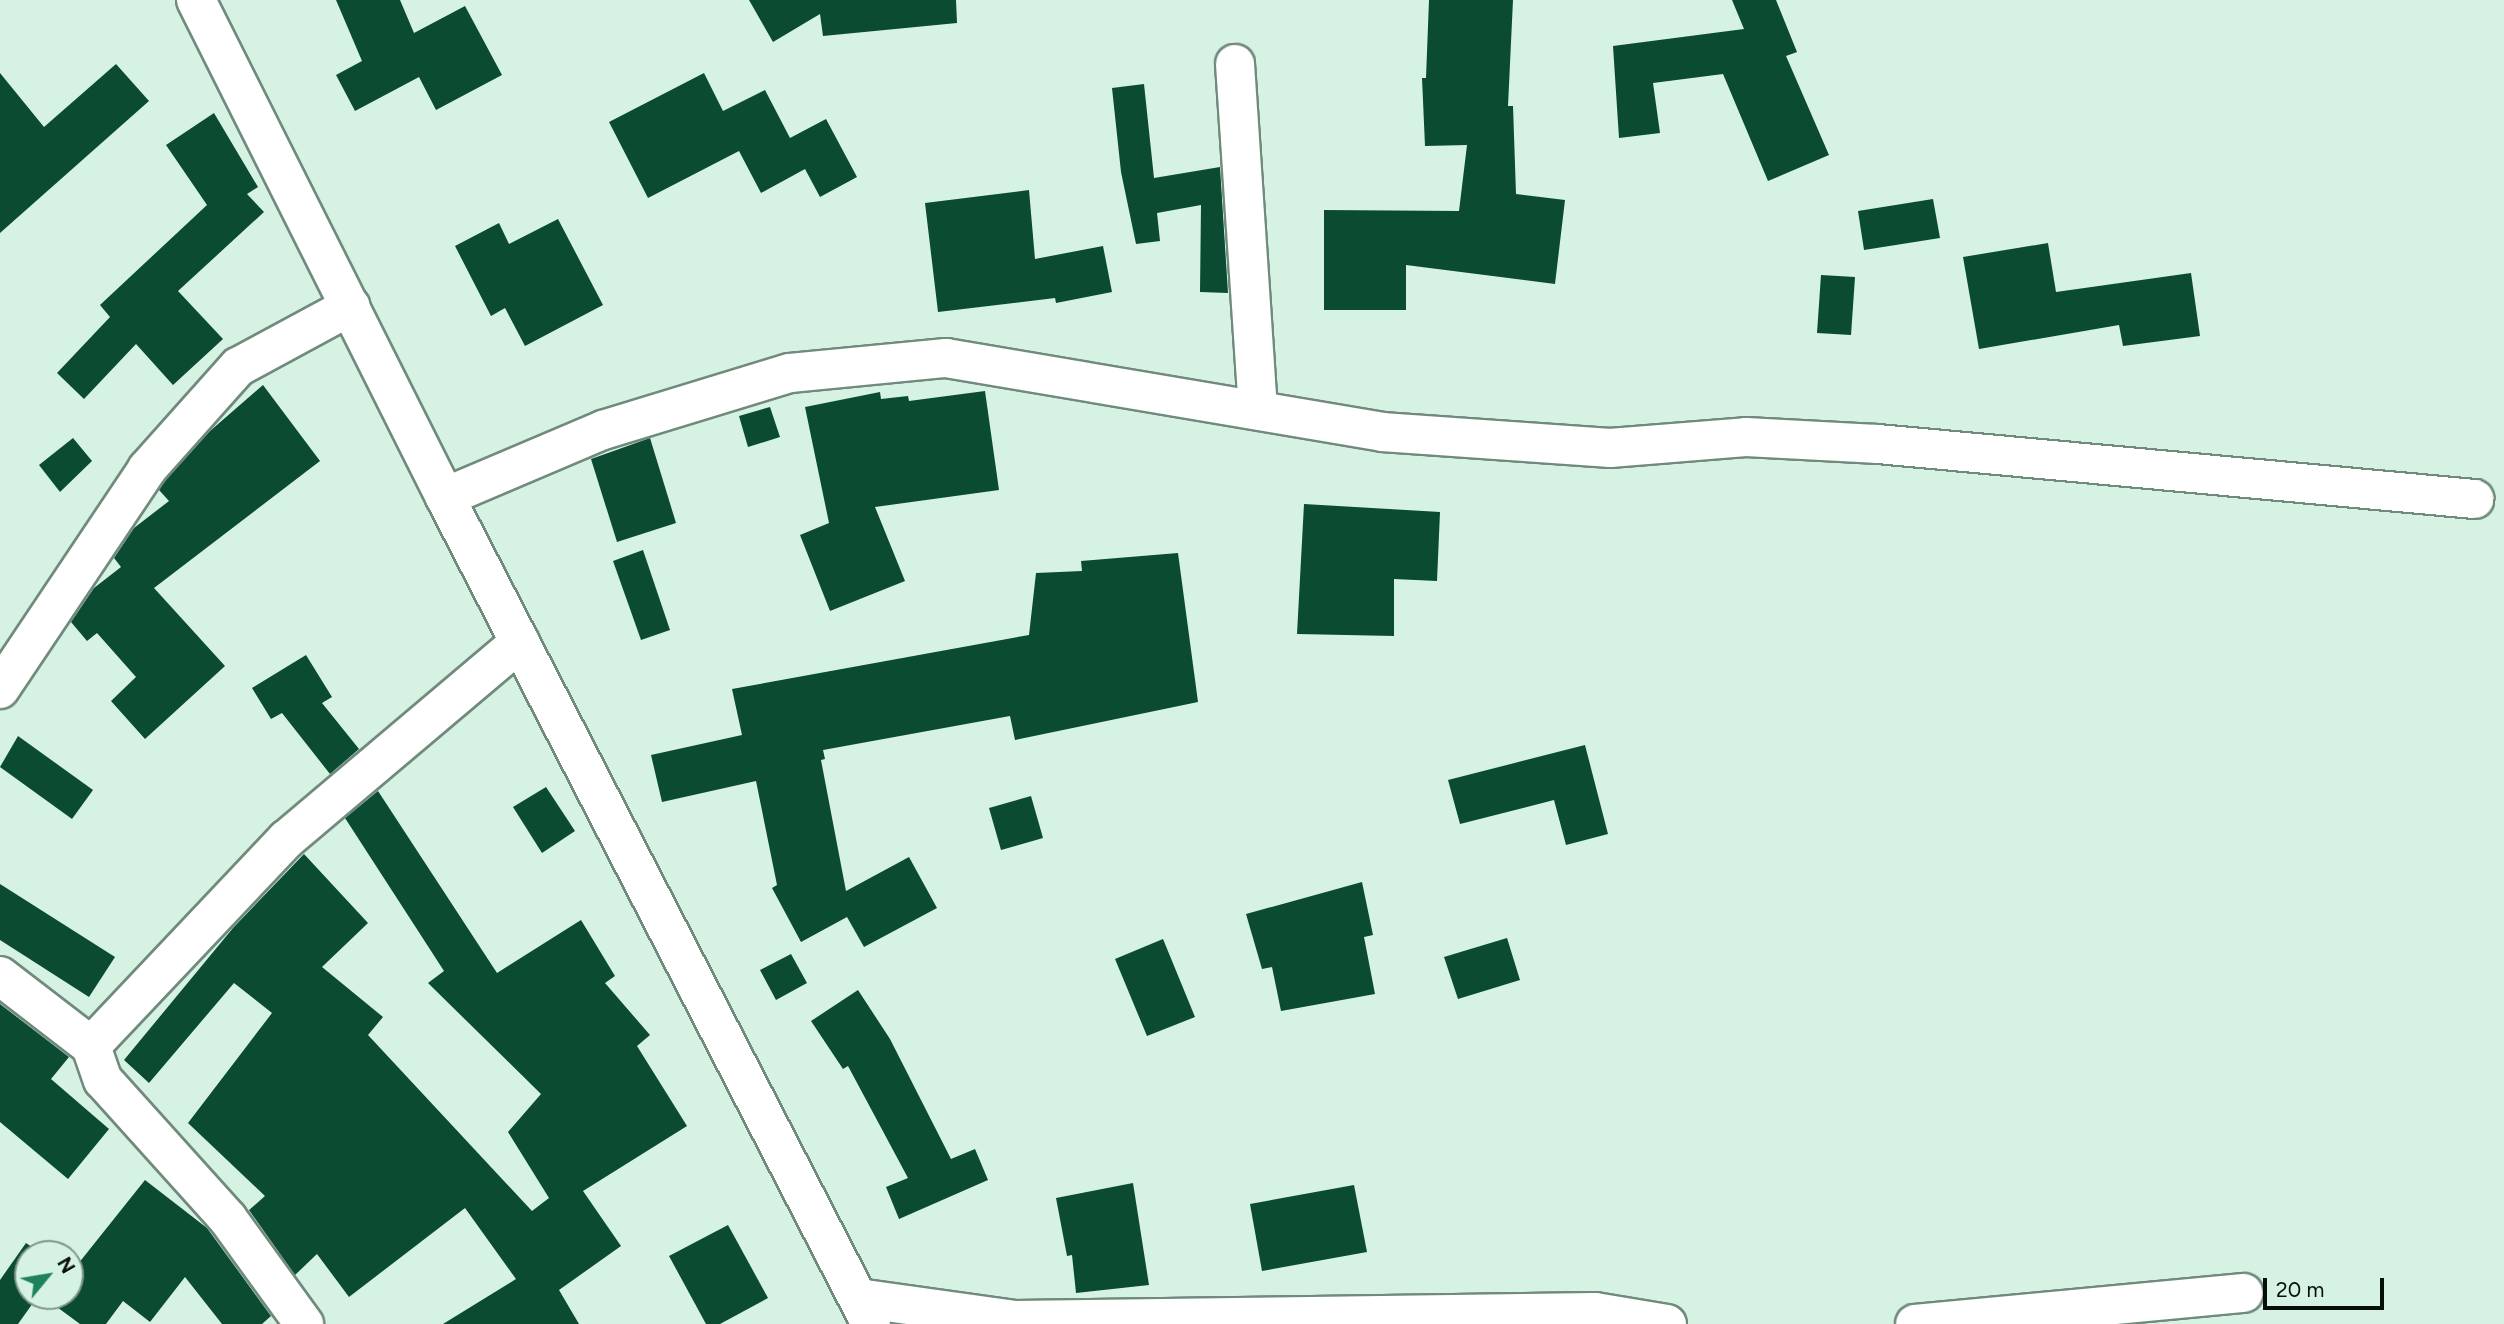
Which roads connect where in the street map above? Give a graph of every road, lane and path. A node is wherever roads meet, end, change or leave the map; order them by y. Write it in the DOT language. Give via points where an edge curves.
graph roads {
  1 [pos="196,0"];
  2 [pos="1235,64"];
  3 [pos="351,306"];
  4 [pos="1258,409"];
  5 [pos="445,497"];
  6 [pos="2474,499"];
  7 [pos="520,642"];
  8 [pos="0,689"];
  9 [pos="0,976"];
  10 [pos="91,1046"];
  11 [pos="2244,1293"];
  12 [pos="865,1311"];
  13 [pos="304,1324"];
  14 [pos="1667,1324"];
  15 [pos="1915,1324"];
  1 -- 3 [label="street"];
  2 -- 4 [label="street"];
  3 -- 5 [label="street"];
  3 -- 8 [label="street" via="238,367 147,469"];
  4 -- 5 [label="street" via="946,358 790,373 603,430"];
  4 -- 6 [label="street" via="1382,432 1610,448 1746,437 1878,444"];
  5 -- 7 [label="street"];
  7 -- 10 [label="street" via="287,839"];
  7 -- 12 [label="street"];
  9 -- 10 [label="street"];
  10 -- 13 [label="street" via="103,1080 228,1219"];
  11 -- 15 [label="street"];
  12 -- 14 [label="street" via="1015,1320 1595,1312"];
}
